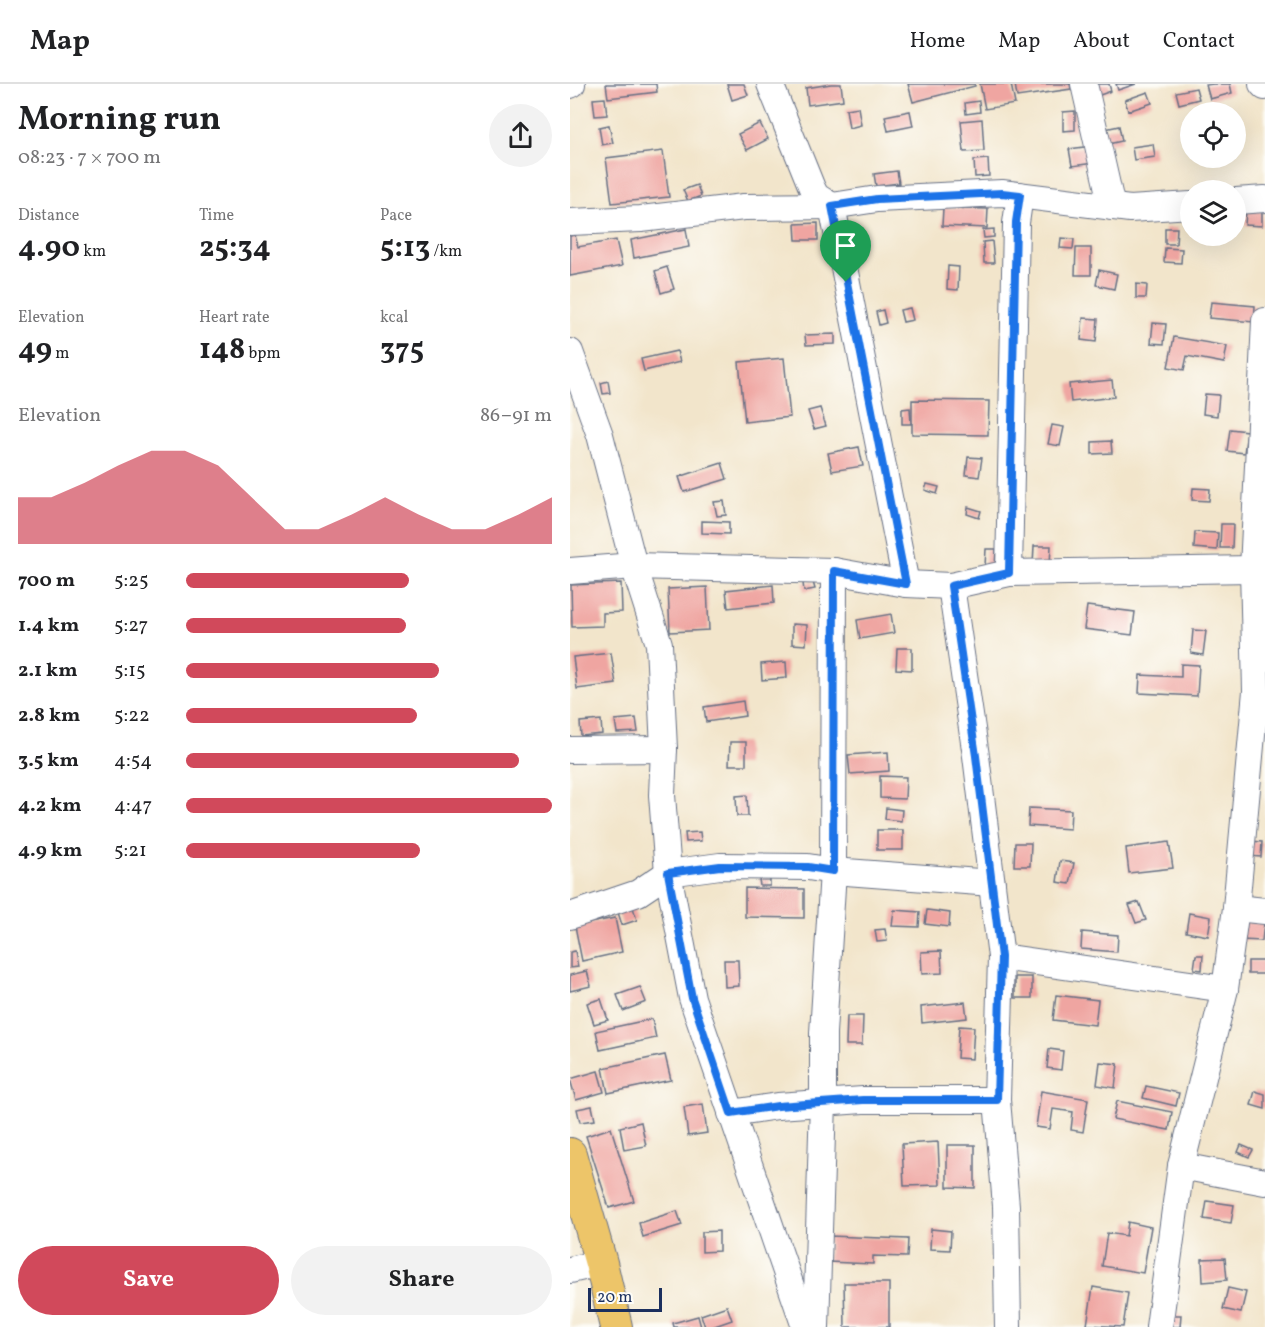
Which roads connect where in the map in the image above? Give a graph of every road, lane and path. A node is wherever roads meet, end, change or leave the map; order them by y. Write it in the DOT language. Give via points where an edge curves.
graph roads {
  1 [pos="770,84"];
  2 [pos="1084,84"];
  3 [pos="1020,195"];
  4 [pos="1265,199"];
  5 [pos="1246,200"];
  6 [pos="832,206"];
  7 [pos="1180,206"];
  8 [pos="1112,207"];
  9 [pos="570,222"];
  10 [pos="1265,321"];
  11 [pos="570,352"];
  12 [pos="634,566"];
  13 [pos="1259,569"];
  14 [pos="570,571"];
  15 [pos="834,571"];
  16 [pos="1009,573"];
  17 [pos="906,584"];
  18 [pos="951,586"];
  19 [pos="664,748"];
  20 [pos="570,750"];
  21 [pos="833,871"];
  22 [pos="668,873"];
  23 [pos="992,883"];
  24 [pos="1236,908"];
  25 [pos="1265,911"];
  26 [pos="570,916"];
  27 [pos="1001,957"];
  28 [pos="1225,989"];
  29 [pos="997,1100"];
  30 [pos="823,1102"];
  31 [pos="731,1113"];
  32 [pos="570,1154"];
  33 [pos="1181,1166"];
  34 [pos="1265,1182"];
  35 [pos="601,1263"];
  36 [pos="570,1270"];
  37 [pos="616,1327"];
  38 [pos="805,1327"];
  39 [pos="816,1327"];
  40 [pos="1008,1327"];
  41 [pos="1159,1327"];
  1 -- 6 [label="street" via="816,196"];
  2 -- 8 [label="street"];
  3 -- 6 [label="street" via="877,199"];
  3 -- 8 [label="street"];
  3 -- 16 [label="street" via="1016,222"];
  4 -- 5 [label="street"];
  6 -- 9 [label="street" via="744,207 641,219"];
  6 -- 17 [label="street"];
  7 -- 8 [label="street"];
  10 -- 13 [label="street"];
  11 -- 12 [label="street" via="600,435"];
  12 -- 14 [label="street"];
  12 -- 15 [label="street"];
  12 -- 19 [label="street" via="659,644"];
  13 -- 16 [label="street"];
  13 -- 24 [label="street" via="1256,691"];
  15 -- 17 [label="street"];
  15 -- 21 [label="street"];
  16 -- 18 [label="street"];
  17 -- 18 [label="street"];
  18 -- 23 [label="street"];
  19 -- 20 [label="street"];
  19 -- 22 [label="street" via="662,795"];
  21 -- 22 [label="street" via="720,866"];
  21 -- 23 [label="street"];
  21 -- 30 [label="street"];
  22 -- 26 [label="street" via="638,893"];
  22 -- 31 [label="street" via="692,998"];
  23 -- 27 [label="street"];
  24 -- 25 [label="street"];
  24 -- 28 [label="street"];
  27 -- 28 [label="street"];
  27 -- 29 [label="street"];
  28 -- 33 [label="street"];
  29 -- 30 [label="street"];
  29 -- 40 [label="street" via="1006,1206"];
  30 -- 31 [label="street"];
  30 -- 39 [label="street"];
  31 -- 38 [label="street"];
  32 -- 35 [label="main road"];
  33 -- 34 [label="street"];
  33 -- 41 [label="street"];
  35 -- 36 [label="street"];
  35 -- 37 [label="main road"];
}
